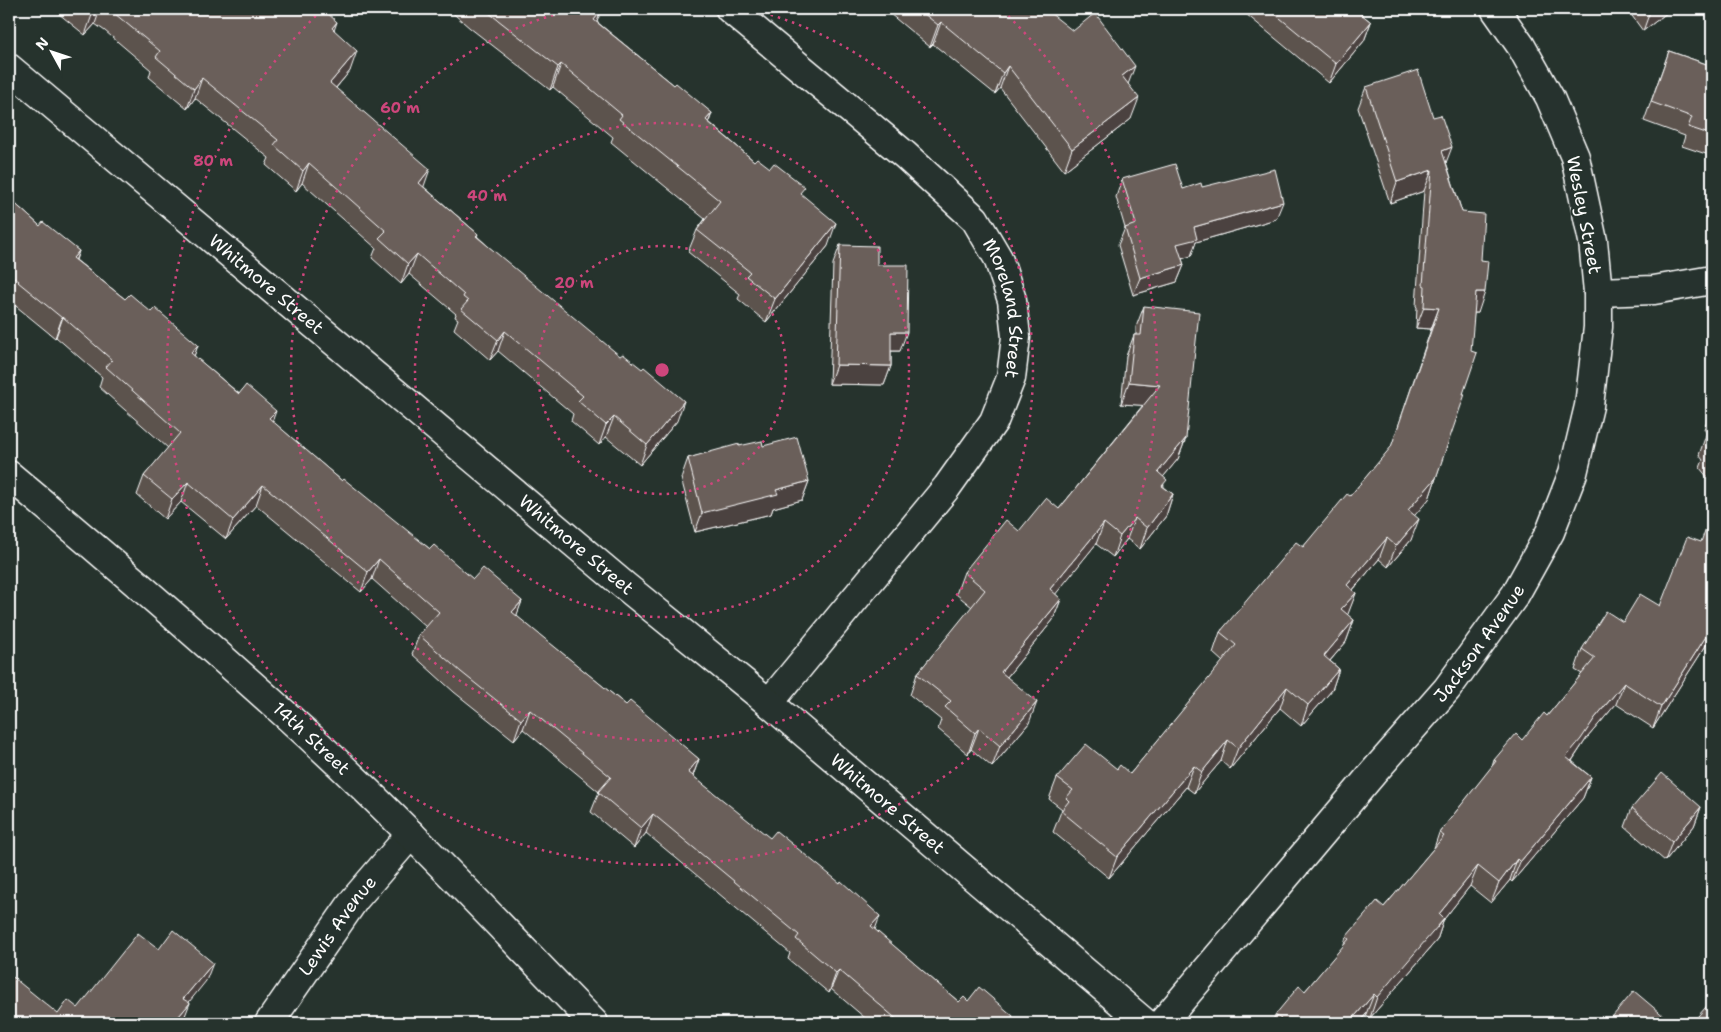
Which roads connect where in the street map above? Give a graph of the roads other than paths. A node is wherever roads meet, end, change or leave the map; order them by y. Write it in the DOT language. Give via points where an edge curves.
graph roads {
  1 [pos="730,9"];
  2 [pos="1495,9"];
  3 [pos="9,68"];
  4 [pos="1712,280"];
  5 [pos="1598,292"];
  6 [pos="9,474"];
  7 [pos="769,704"];
  8 [pos="410,834"];
  9 [pos="270,1023"];
  10 [pos="594,1023"];
  11 [pos="1145,1023"];
  12 [pos="1162,1023"];
  1 -- 7 [label="street, Moreland Street" via="905,155 975,219 998,258 1012,300 1016,337 1011,378 994,421 947,487"];
  2 -- 5 [label="street, Wesley Street" via="1521,46 1550,98 1575,157 1593,241"];
  3 -- 7 [label="street, Whitmore Street"];
  4 -- 5 [label="street" via="1654,290"];
  5 -- 12 [label="street, Jackson Avenue" via="1598,327 1589,406 1573,473 1550,532 1515,595 1447,689"];
  6 -- 8 [label="street, 14th Street" via="287,716"];
  7 -- 11 [label="street, Whitmore Street"];
  8 -- 9 [label="street, Lewis Avenue" via="355,899"];
  8 -- 10 [label="street, 14th Street"];
}
